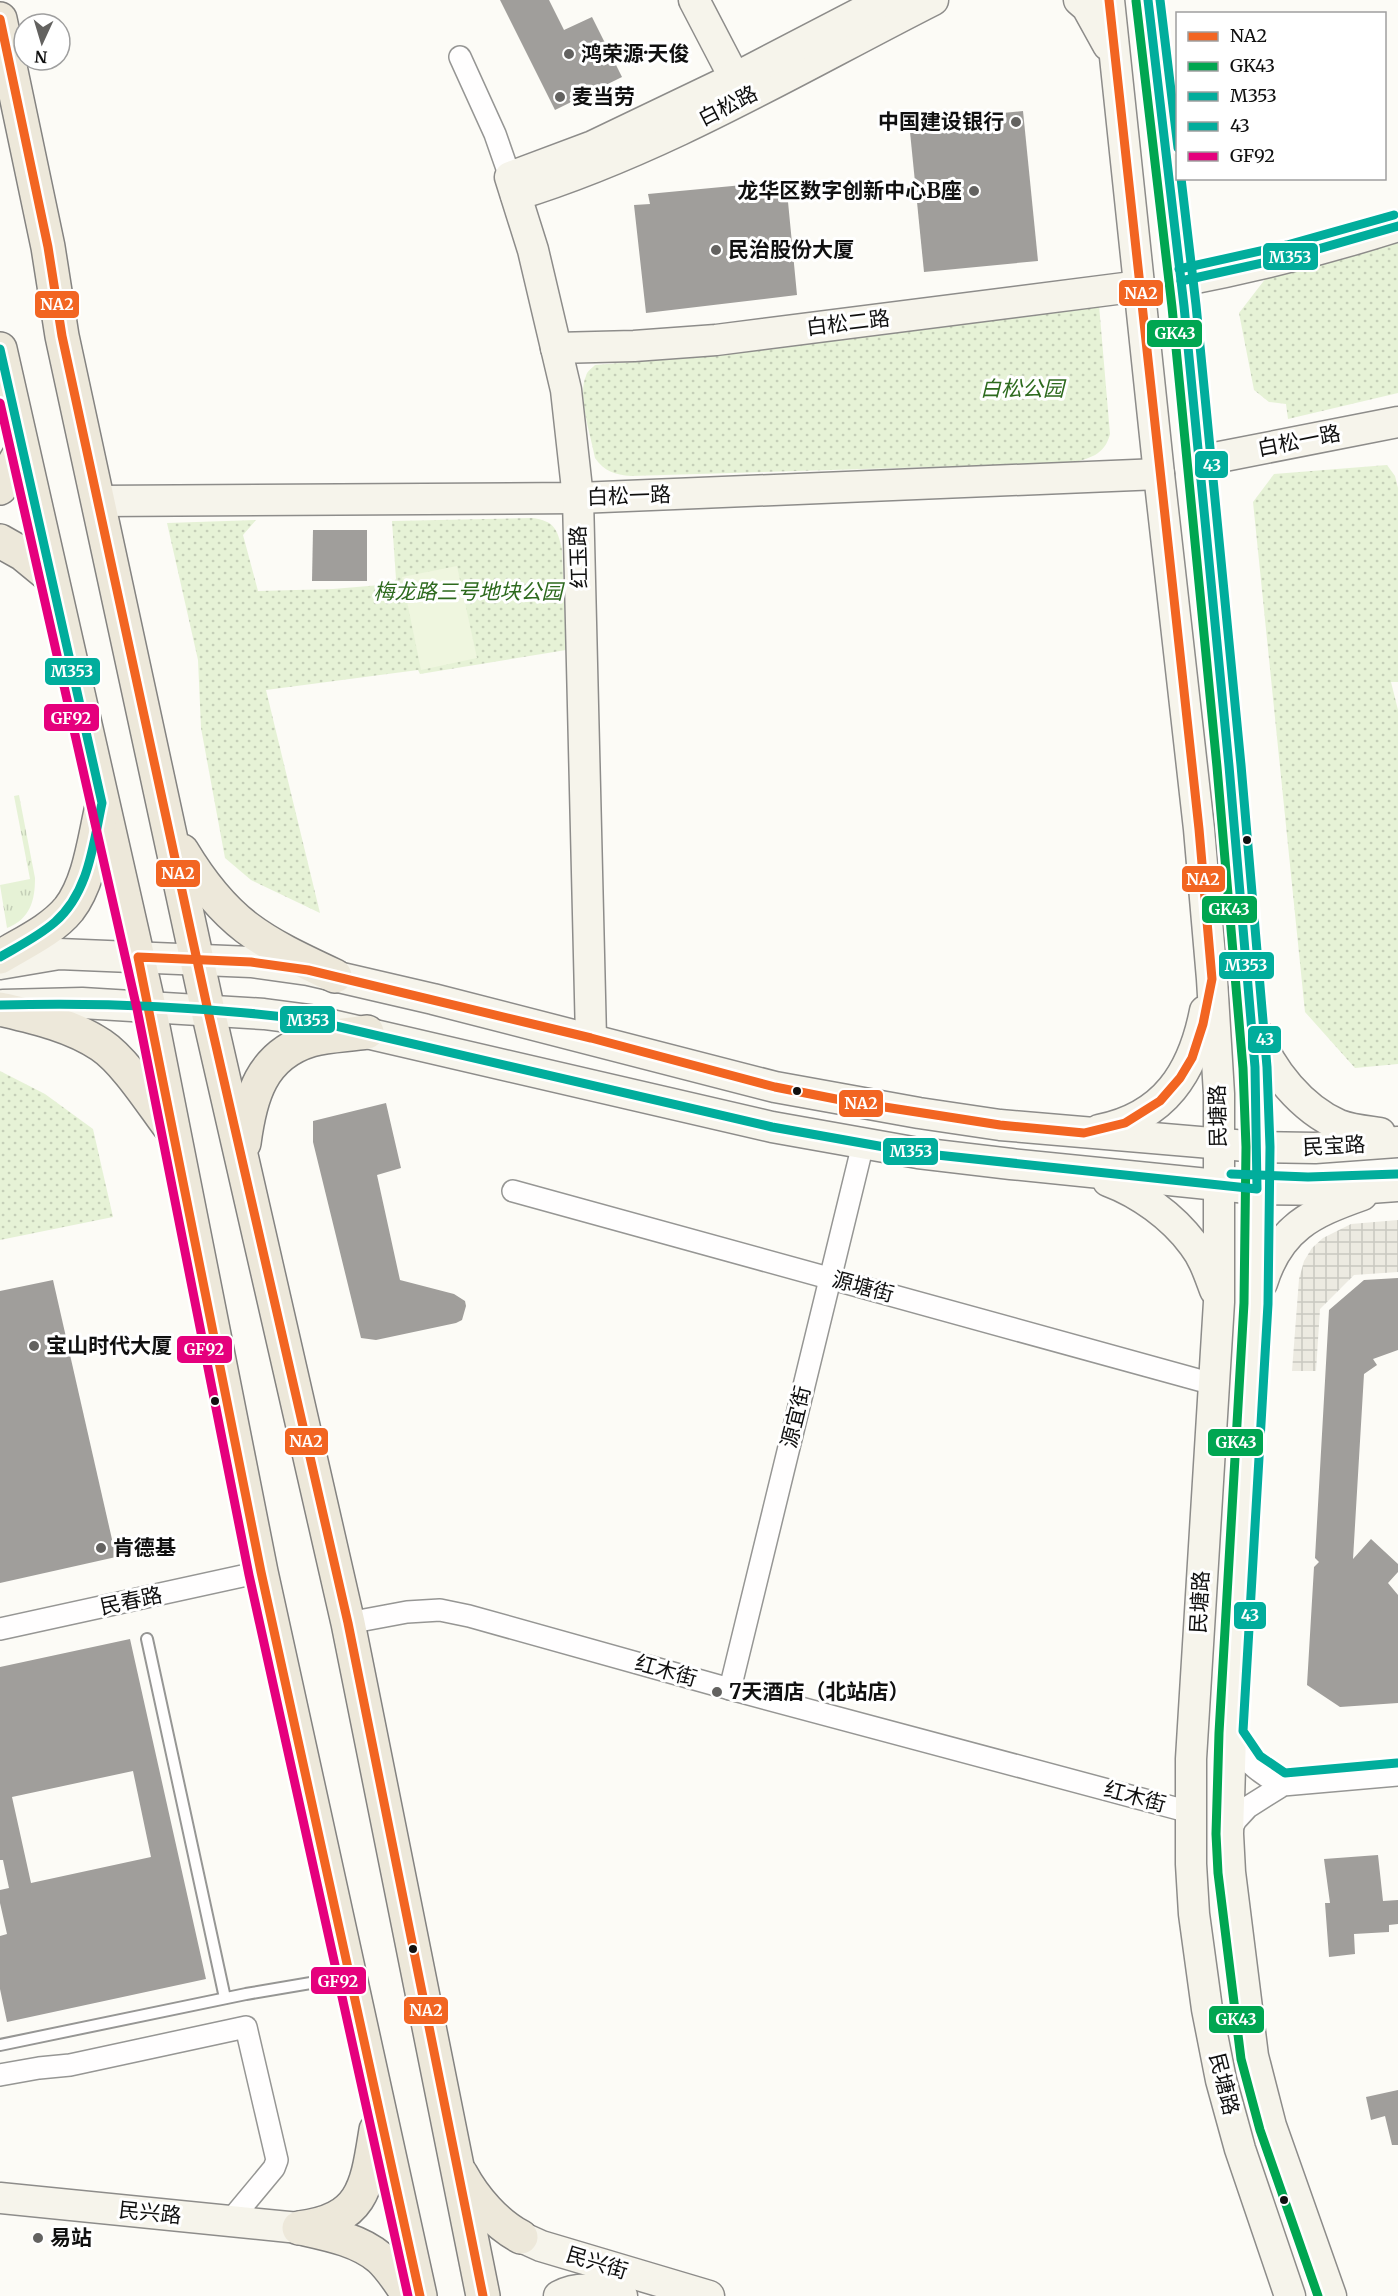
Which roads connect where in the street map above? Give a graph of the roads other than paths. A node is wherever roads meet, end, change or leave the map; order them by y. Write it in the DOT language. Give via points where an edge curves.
graph roads {
  1 [pos="694,0"];
  2 [pos="885,0"];
  3 [pos="933,0"];
  4 [pos="1079,0"];
  5 [pos="1109,0"];
  6 [pos="1150,7"];
  7 [pos="0,19"];
  8 [pos="460,57"];
  9 [pos="1117,60"];
  10 [pos="740,87"];
  11 [pos="513,186"];
  12 [pos="1398,226"];
  13 [pos="1181,281"];
  14 [pos="1140,286"];
  15 [pos="556,348"];
  16 [pos="0,349"];
  17 [pos="6,406"];
  18 [pos="1398,422"];
  19 [pos="22,450"];
  20 [pos="1199,461"];
  21 [pos="1159,474"];
  22 [pos="0,488"];
  23 [pos="578,498"];
  24 [pos="99,501"];
  25 [pos="0,541"];
  26 [pos="51,577"];
  27 [pos="102,803"];
  28 [pos="171,834"];
  29 [pos="0,957"];
  30 [pos="138,957"];
  31 [pos="199,961"];
  32 [pos="0,964"];
  33 [pos="335,976"];
  34 [pos="1212,979"];
  35 [pos="0,1007"];
  36 [pos="149,1007"];
  37 [pos="208,1011"];
  38 [pos="1252,1018"];
  39 [pos="367,1032"];
  40 [pos="591,1038"];
  41 [pos="174,1133"];
  42 [pos="1084,1133"];
  43 [pos="1398,1135"];
  44 [pos="1398,1142"];
  45 [pos="862,1144"];
  46 [pos="1220,1145"];
  47 [pos="1258,1148"];
  48 [pos="242,1160"];
  49 [pos="1085,1172"];
  50 [pos="1219,1186"];
  51 [pos="1392,1186"];
  52 [pos="1257,1189"];
  53 [pos="513,1191"];
  54 [pos="830,1278"];
  55 [pos="1219,1302"];
  56 [pos="1256,1304"];
  57 [pos="1213,1384"];
  58 [pos="261,1572"];
  59 [pos="348,1623"];
  60 [pos="0,1629"];
  61 [pos="147,1638"];
  62 [pos="730,1689"];
  63 [pos="1231,1734"];
  64 [pos="1398,1775"];
  65 [pos="1283,1785"];
  66 [pos="1190,1812"];
  67 [pos="1228,1834"];
  68 [pos="350,1976"];
  69 [pos="225,1998"];
  70 [pos="0,2045"];
  71 [pos="0,2075"];
  72 [pos="379,2110"];
  73 [pos="454,2157"];
  74 [pos="0,2198"];
  75 [pos="230,2221"];
  76 [pos="299,2228"];
  77 [pos="521,2237"];
  78 [pos="409,2296"];
  79 [pos="420,2296"];
  80 [pos="483,2296"];
  81 [pos="559,2296"];
  82 [pos="622,2296"];
  83 [pos="709,2296"];
  84 [pos="1290,2296"];
  85 [pos="1331,2296"];
  1 -- 10 [label="main road"];
  2 -- 10 [label="main road, 白松路"];
  3 -- 10 [label="main road, 白松路"];
  4 -- 9 [label="main road" via="1087,7"];
  5 -- 9 [label="main road, 民塘路"];
  6 -- 13 [label="main road, 民塘路"];
  7 -- 24 [label="main road" via="48,247 62,336"];
  8 -- 11 [label="street, 红玉路" via="495,134"];
  9 -- 14 [label="main road, 民塘路"];
  10 -- 11 [label="main road, 白松路" via="664,139 562,181"];
  11 -- 15 [label="main road, 红玉路"];
  12 -- 13 [label="main road" via="1330,248"];
  13 -- 20 [label="main road, 民塘路"];
  14 -- 15 [label="main road, 白松二路" via="716,340"];
  14 -- 21 [label="main road, 民塘路"];
  15 -- 23 [label="main road, 红玉路" via="566,390"];
  16 -- 17 [label="main road"];
  17 -- 19 [label="main road"];
  18 -- 20 [label="main road, 白松一路"];
  19 -- 22 [label="main road"];
  19 -- 26 [label="main road"];
  20 -- 38 [label="main road, 民塘路"];
  21 -- 23 [label="main road, 白松一路"];
  21 -- 34 [label="main road, 民塘路"];
  23 -- 24 [label="main road, 白松一路"];
  23 -- 40 [label="main road, 红玉路"];
  24 -- 28 [label="main road"];
  25 -- 26 [label="main road"];
  26 -- 27 [label="main road"];
  27 -- 29 [label="main road" via="89,864 70,908 56,922"];
  27 -- 30 [label="main road"];
  28 -- 31 [label="main road"];
  28 -- 33 [label="main road" via="210,893 245,928"];
  30 -- 31 [label="main road, 民宝路"];
  30 -- 32 [label="main road, 民宝路" via="59,954"];
  30 -- 36 [label="main road"];
  31 -- 33 [label="main road, 民宝路" via="251,962"];
  31 -- 37 [label="main road"];
  33 -- 40 [label="main road, 民宝路"];
  34 -- 42 [label="main road" via="1192,1058 1170,1091 1125,1123"];
  34 -- 46 [label="main road, 民塘路"];
  35 -- 36 [label="main road, 民宝路" via="72,1003"];
  35 -- 41 [label="main road" via="65,1028 102,1046 126,1069"];
  36 -- 37 [label="main road, 民宝路"];
  36 -- 41 [label="main road"];
  37 -- 39 [label="main road, 民宝路" via="310,1020"];
  37 -- 48 [label="main road"];
  38 -- 43 [label="main road" via="1274,1067 1316,1112 1339,1125"];
  38 -- 47 [label="main road, 民塘路"];
  39 -- 45 [label="main road, 民宝路" via="772,1127"];
  39 -- 48 [label="main road" via="312,1040 293,1047 268,1069 254,1089"];
  40 -- 42 [label="main road, 民宝路" via="775,1087 846,1101 1000,1125"];
  41 -- 58 [label="main road"];
  42 -- 46 [label="main road, 民宝路"];
  44 -- 47 [label="main road, 民宝路"];
  45 -- 49 [label="main road, 民宝路"];
  45 -- 54 [label="street, 源宜街"];
  46 -- 47 [label="main road, 民宝路"];
  46 -- 50 [label="main road, 民塘路"];
  47 -- 52 [label="main road, 民塘路"];
  48 -- 59 [label="main road"];
  49 -- 50 [label="main road, 民宝路"];
  49 -- 55 [label="main road" via="1124,1187 1168,1219 1193,1244 1207,1266"];
  50 -- 52 [label="main road, 民宝路"];
  50 -- 55 [label="main road, 民塘路"];
  51 -- 52 [label="main road, 民宝路"];
  51 -- 56 [label="main road" via="1341,1203 1295,1228 1275,1251"];
  52 -- 56 [label="main road, 民塘路"];
  53 -- 54 [label="street, 源塘街"];
  54 -- 57 [label="street, 源塘街"];
  54 -- 62 [label="street, 源宜街"];
  55 -- 57 [label="main road, 民塘路"];
  56 -- 63 [label="main road, 民塘路"];
  57 -- 66 [label="main road, 民塘路"];
  58 -- 60 [label="street, 民春路"];
  58 -- 68 [label="main road"];
  59 -- 62 [label="street, 红木街" via="440,1610"];
  59 -- 73 [label="main road"];
  61 -- 69 [label="lane"];
  62 -- 66 [label="street, 红木街"];
  63 -- 65 [label="street" via="1240,1753 1253,1767"];
  63 -- 67 [label="main road, 民塘路"];
  64 -- 65 [label="street"];
  65 -- 67 [label="street" via="1248,1807"];
  66 -- 84 [label="main road, 民塘路" via="1194,1914 1221,2080"];
  67 -- 85 [label="main road, 民塘路" via="1233,1907 1253,2056 1271,2126"];
  68 -- 69 [label="lane"];
  68 -- 72 [label="main road"];
  69 -- 70 [label="lane"];
  71 -- 75 [label="street" via="70,2065 246,2027 277,2160"];
  72 -- 76 [label="main road" via="368,2180 357,2200 335,2218"];
  72 -- 79 [label="main road"];
  73 -- 77 [label="main road" via="468,2187 500,2222"];
  73 -- 80 [label="main road"];
  74 -- 75 [label="main road, 民兴路"];
  75 -- 76 [label="main road, 民兴路"];
  76 -- 78 [label="main road" via="335,2236 370,2251 387,2265"];
  77 -- 83 [label="main road, 民兴街"];
  81 -- 82 [label="main road, 民兴街" via="585,2288"];
}
